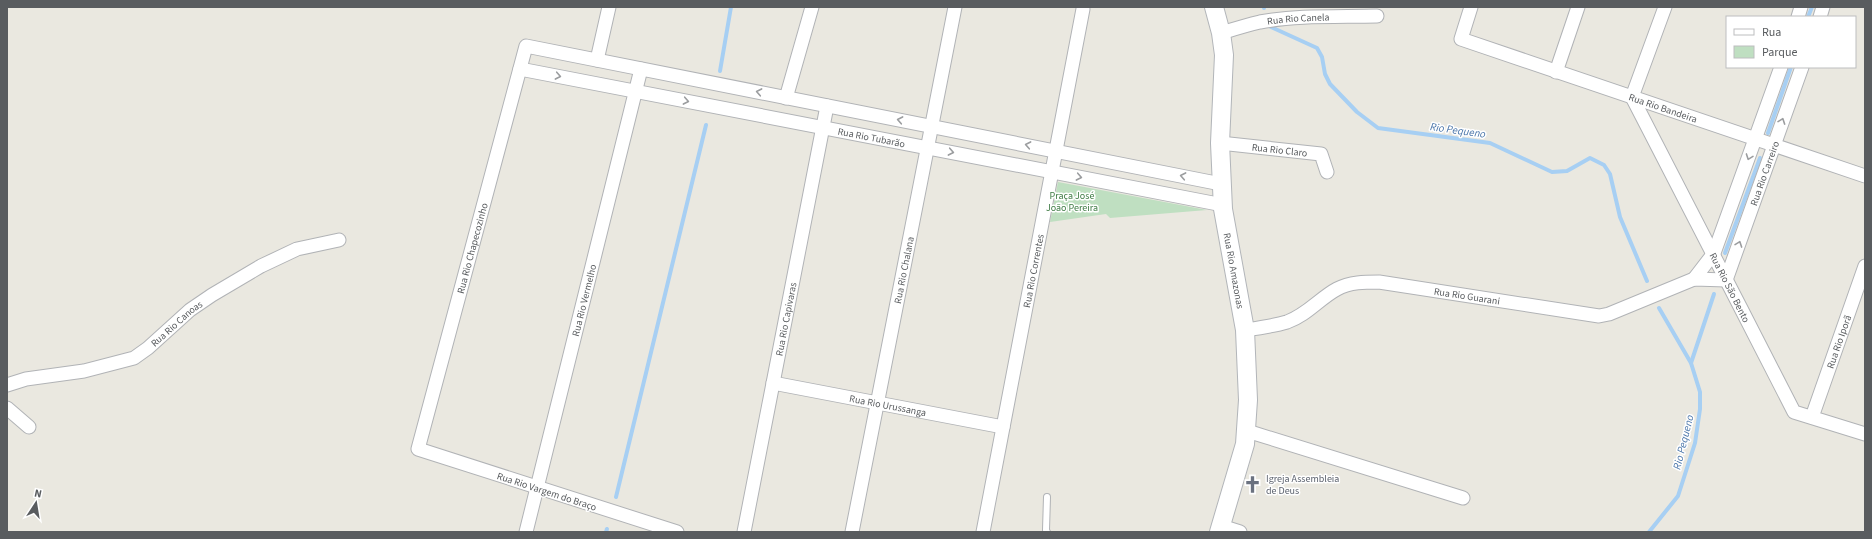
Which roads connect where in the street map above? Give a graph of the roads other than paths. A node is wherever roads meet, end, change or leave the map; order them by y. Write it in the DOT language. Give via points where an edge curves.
graph roads {
  1 [pos="609,7"];
  2 [pos="812,7"];
  3 [pos="954,7"];
  4 [pos="1214,7"];
  5 [pos="1471,7"];
  6 [pos="1578,7"];
  7 [pos="1665,7"];
  8 [pos="1083,9"];
  9 [pos="1377,16"];
  10 [pos="1221,33"];
  11 [pos="597,60"];
  12 [pos="1780,68"];
  13 [pos="1802,68"];
  14 [pos="520,69"];
  15 [pos="641,69"];
  16 [pos="1556,72"];
  17 [pos="636,91"];
  18 [pos="1632,97"];
  19 [pos="786,98"];
  20 [pos="828,106"];
  21 [pos="931,126"];
  22 [pos="823,128"];
  23 [pos="1755,139"];
  24 [pos="1220,143"];
  25 [pos="1774,146"];
  26 [pos="927,148"];
  27 [pos="1056,151"];
  28 [pos="1052,172"];
  29 [pos="1327,172"];
  30 [pos="1865,176"];
  31 [pos="1221,184"];
  32 [pos="1223,205"];
  33 [pos="338,240"];
  34 [pos="1714,253"];
  35 [pos="1865,266"];
  36 [pos="1694,280"];
  37 [pos="1726,280"];
  38 [pos="1245,330"];
  39 [pos="773,383"];
  40 [pos="7,385"];
  41 [pos="877,403"];
  42 [pos="7,408"];
  43 [pos="1812,417"];
  44 [pos="29,427"];
  45 [pos="1003,427"];
  46 [pos="1247,431"];
  47 [pos="1865,434"];
  48 [pos="418,449"];
  49 [pos="537,487"];
  50 [pos="1046,497"];
  51 [pos="1463,498"];
  52 [pos="1220,529"];
  53 [pos="526,532"];
  54 [pos="677,532"];
  55 [pos="744,532"];
  56 [pos="852,532"];
  57 [pos="983,532"];
  58 [pos="1048,532"];
  59 [pos="1240,532"];
  1 -- 11 [label="street"];
  2 -- 19 [label="street"];
  3 -- 21 [label="street, Rua Rio Chalana"];
  4 -- 10 [label="street, Rua Rio Amazonas"];
  5 -- 16 [label="street, Rua Rio Bandeira" via="1461,40"];
  6 -- 16 [label="street"];
  7 -- 18 [label="street"];
  8 -- 27 [label="street, Rua Rio Correntes"];
  9 -- 10 [label="street, Rua Rio Canela" via="1275,20"];
  10 -- 24 [label="street, Rua Rio Amazonas" via="1224,68"];
  11 -- 14 [label="street, Rua Rio Chapecozinho" via="526,46"];
  11 -- 15 [label="street"];
  12 -- 23 [label="street, Rua Rio Carreiro"];
  25 -- 13 [label="street, Rua Rio Carreiro, one-way"];
  14 -- 17 [label="street, Rua Rio Tubarão, one-way"];
  14 -- 48 [label="street, Rua Rio Chapecozinho"];
  15 -- 17 [label="street, Rua Rio Vermelho"];
  19 -- 15 [label="street, one-way"];
  16 -- 18 [label="street, Rua Rio Bandeira"];
  17 -- 22 [label="street, Rua Rio Tubarão, one-way"];
  17 -- 49 [label="street, Rua Rio Vermelho"];
  18 -- 23 [label="street, Rua Rio Bandeira"];
  18 -- 34 [label="street, Rua Rio São Bento"];
  19 -- 20 [label="street"];
  21 -- 20 [label="street, one-way"];
  20 -- 22 [label="street, Rua Rio Capivaras"];
  21 -- 26 [label="street, Rua Rio Chalana"];
  27 -- 21 [label="street, one-way"];
  22 -- 26 [label="street, Rua Rio Tubarão"];
  22 -- 39 [label="street, Rua Rio Capivaras"];
  23 -- 25 [label="street, Rua Rio Bandeira"];
  23 -- 34 [label="street, Rua Rio Carreiro, one-way"];
  24 -- 29 [label="street, Rua Rio Claro" via="1321,154"];
  24 -- 31 [label="street, Rua Rio Amazonas"];
  25 -- 30 [label="street, Rua Rio Bandeira"];
  37 -- 25 [label="street, Rua Rio Carreiro, one-way"];
  26 -- 28 [label="street, Rua Rio Tubarão, one-way"];
  26 -- 41 [label="street, Rua Rio Chalana"];
  27 -- 28 [label="street, Rua Rio Correntes"];
  31 -- 27 [label="street, one-way"];
  28 -- 32 [label="street, Rua Rio Tubarão, one-way"];
  28 -- 45 [label="street, Rua Rio Correntes"];
  31 -- 32 [label="street, Rua Rio Amazonas"];
  32 -- 38 [label="street, Rua Rio Amazonas"];
  33 -- 40 [label="street, Rua Rio Canoas" via="297,249 261,266 190,310 134,358 89,370 26,379"];
  34 -- 36 [label="street"];
  34 -- 37 [label="street, Rua Rio São Bento"];
  35 -- 43 [label="street, Rua Rio Iporã"];
  36 -- 37 [label="street, Rua Rio Guarani"];
  36 -- 38 [label="street, Rua Rio Guarani" via="1599,316 1379,282 1362,282 1336,289 1305,313 1287,322"];
  37 -- 43 [label="street, Rua Rio São Bento" via="1794,412"];
  38 -- 46 [label="street, Rua Rio Amazonas"];
  39 -- 41 [label="street, Rua Rio Urussanga"];
  39 -- 55 [label="street, Rua Rio Capivaras"];
  41 -- 45 [label="street, Rua Rio Urussanga"];
  41 -- 56 [label="street, Rua Rio Chalana"];
  42 -- 44 [label="street"];
  43 -- 47 [label="street, Rua Rio São Bento"];
  45 -- 57 [label="street, Rua Rio Correntes"];
  46 -- 51 [label="street"];
  46 -- 52 [label="street, Rua Rio Amazonas"];
  48 -- 49 [label="street, Rua Rio Vargem do Braço"];
  49 -- 53 [label="street, Rua Rio Vermelho"];
  49 -- 54 [label="street, Rua Rio Vargem do Braço"];
  50 -- 58 [label="lane"];
  52 -- 59 [label="street"];
}
